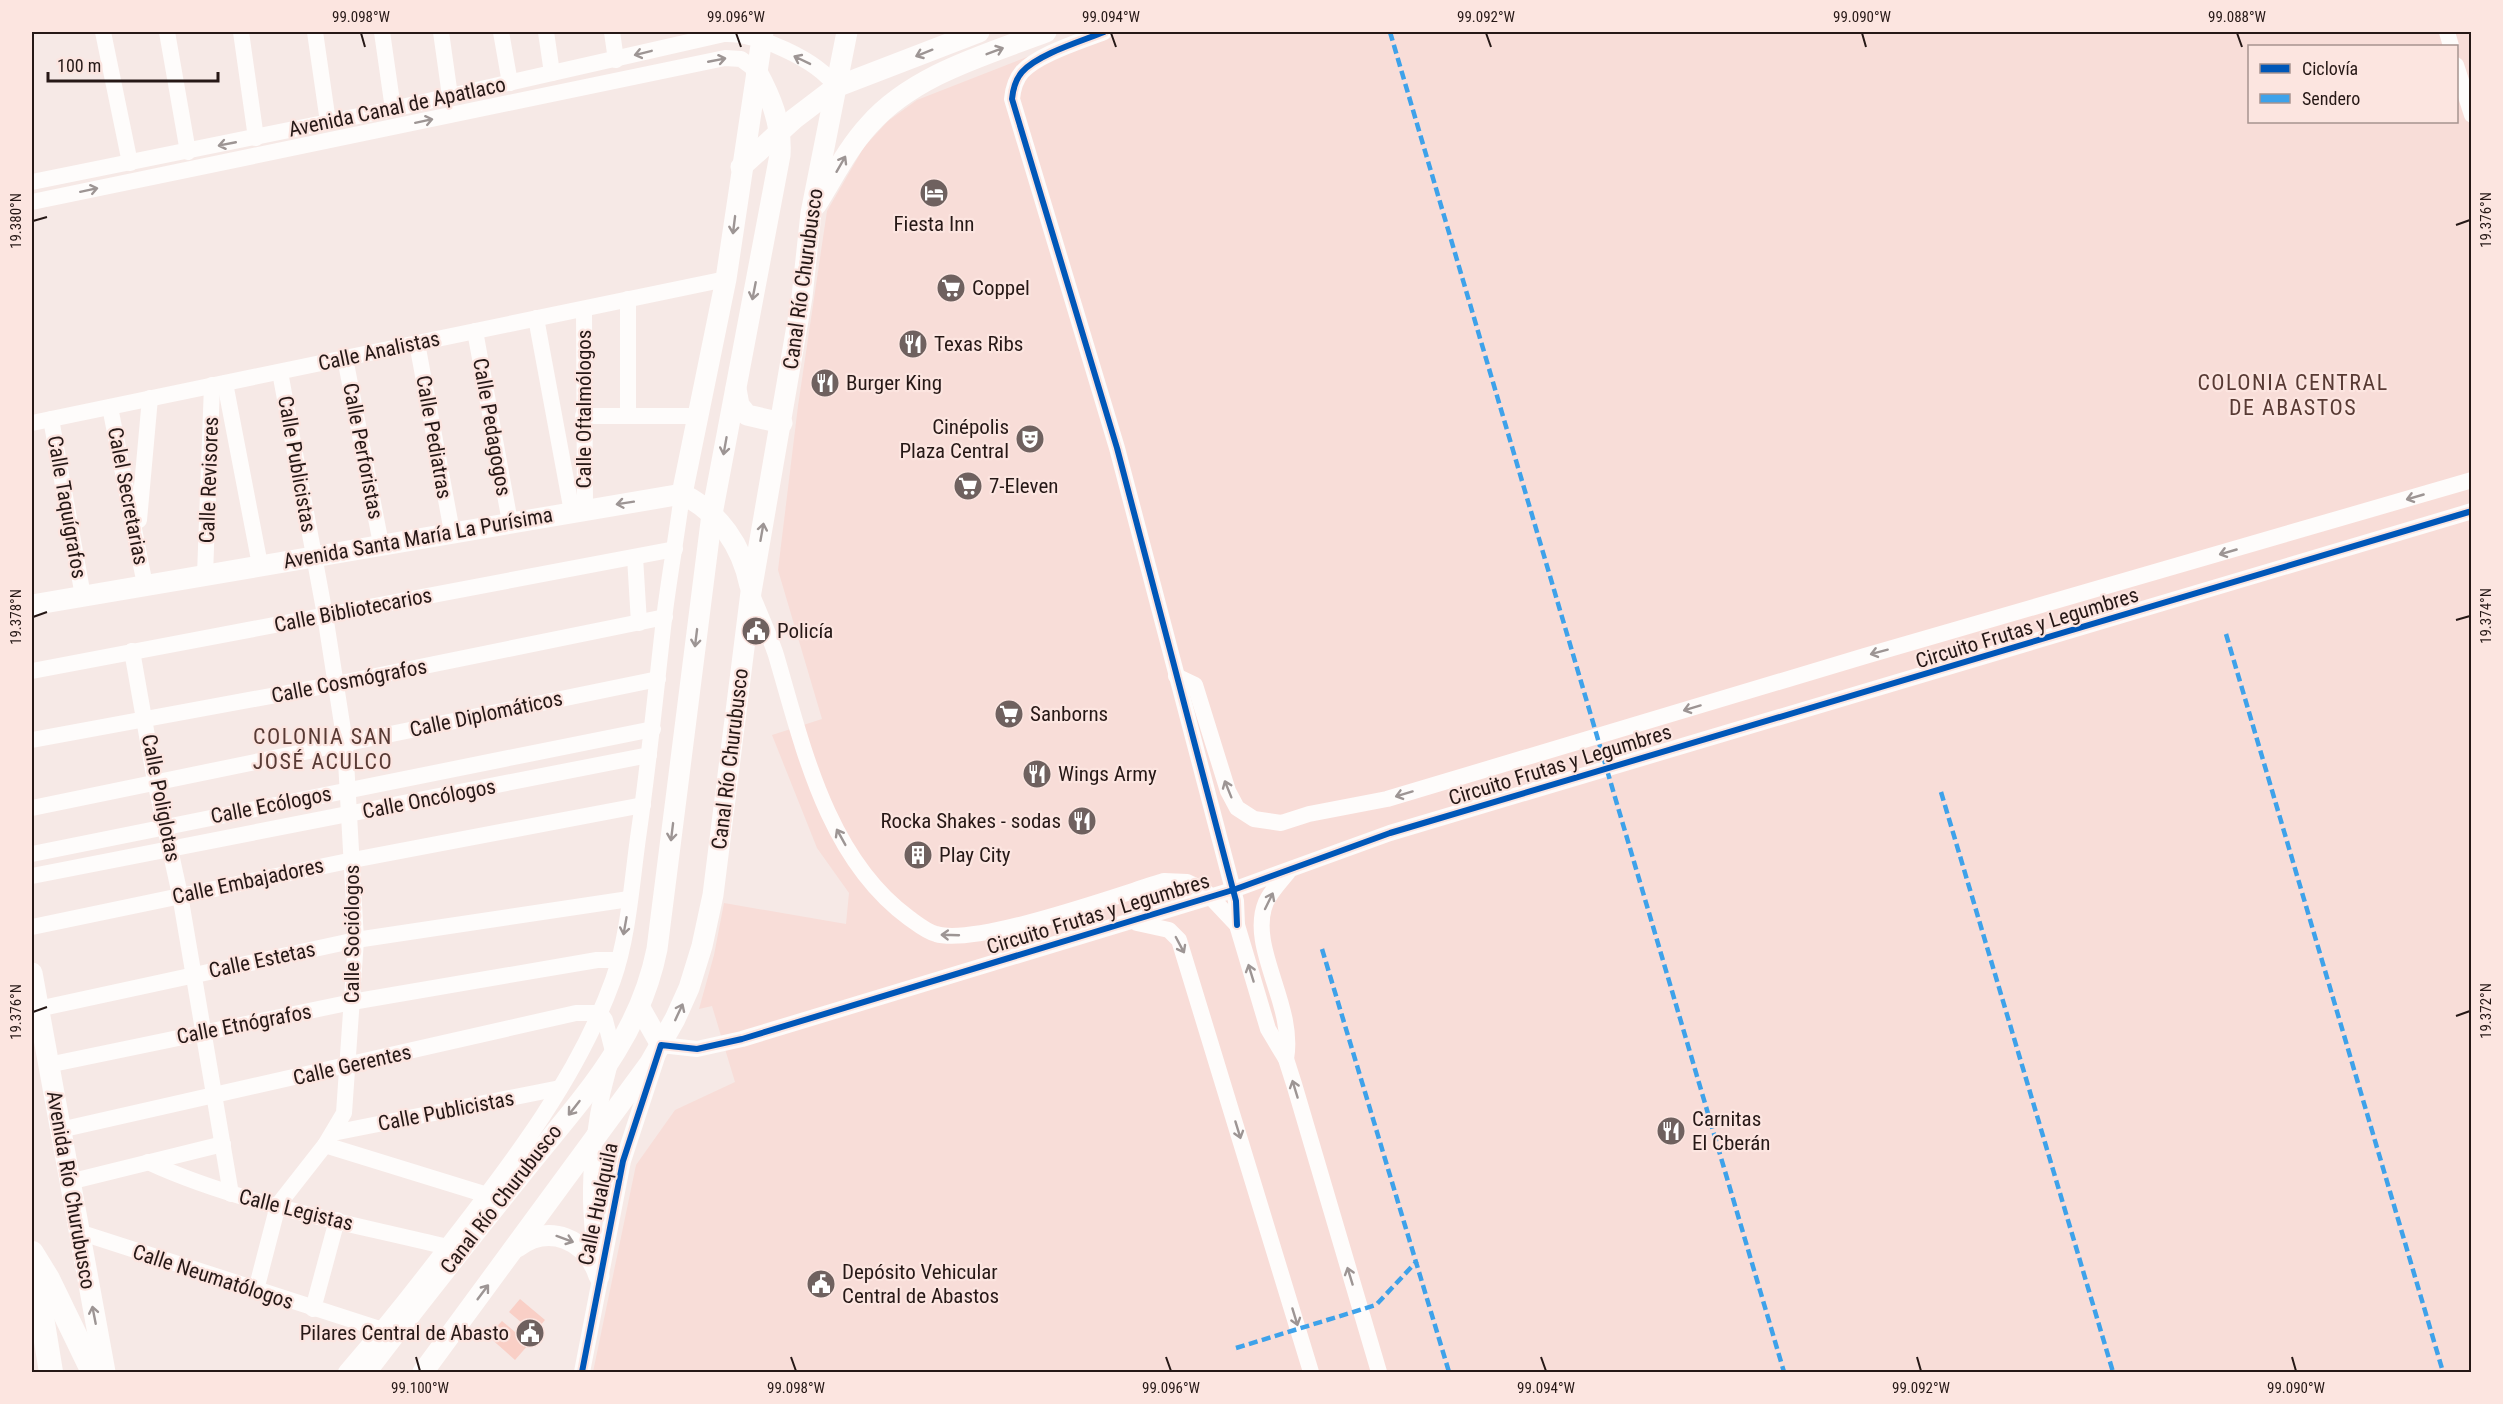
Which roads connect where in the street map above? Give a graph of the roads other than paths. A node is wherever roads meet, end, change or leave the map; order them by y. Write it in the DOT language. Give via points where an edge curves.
graph roads {
  1 [pos="103,32"];
  2 [pos="167,32"];
  3 [pos="241,32"];
  4 [pos="315,32"];
  5 [pos="382,32"];
  6 [pos="441,32"];
  7 [pos="501,32"];
  8 [pos="546,32"];
  9 [pos="612,32"];
  10 [pos="847,32"];
  11 [pos="979,32"];
  12 [pos="1046,32"];
  13 [pos="1104,32"];
  14 [pos="762,36"];
  15 [pos="681,37"];
  16 [pos="616,60"];
  17 [pos="584,66"];
  18 [pos="2458,68"];
  19 [pos="756,70"];
  20 [pos="552,73"];
  21 [pos="510,83"];
  22 [pos="836,87"];
  23 [pos="587,88"];
  24 [pos="450,96"];
  25 [pos="393,109"];
  26 [pos="2472,115"];
  27 [pos="328,122"];
  28 [pos="780,130"];
  29 [pos="256,138"];
  30 [pos="188,152"];
  31 [pos="130,163"];
  32 [pos="741,167"];
  33 [pos="32,182"];
  34 [pos="32,202"];
  35 [pos="811,213"];
  36 [pos="726,279"];
  37 [pos="628,299"];
  38 [pos="584,309"];
  39 [pos="536,318"];
  40 [pos="475,331"];
  41 [pos="417,343"];
  42 [pos="345,358"];
  43 [pos="280,372"];
  44 [pos="219,384"];
  45 [pos="735,388"];
  46 [pos="150,398"];
  47 [pos="110,407"];
  48 [pos="583,416"];
  49 [pos="628,416"];
  50 [pos="697,416"];
  51 [pos="51,419"];
  52 [pos="32,423"];
  53 [pos="782,423"];
  54 [pos="2472,480"];
  55 [pos="682,494"];
  56 [pos="578,510"];
  57 [pos="2472,511"];
  58 [pos="712,514"];
  59 [pos="510,522"];
  60 [pos="452,532"];
  61 [pos="138,540"];
  62 [pos="381,544"];
  63 [pos="675,549"];
  64 [pos="314,556"];
  65 [pos="634,557"];
  66 [pos="260,565"];
  67 [pos="205,575"];
  68 [pos="145,585"];
  69 [pos="751,592"];
  70 [pos="83,596"];
  71 [pos="32,605"];
  72 [pos="325,615"];
  73 [pos="664,617"];
  74 [pos="639,622"];
  75 [pos="132,651"];
  76 [pos="32,671"];
  77 [pos="1176,676"];
  78 [pos="658,679"];
  79 [pos="336,684"];
  80 [pos="145,719"];
  81 [pos="653,729"];
  82 [pos="32,740"];
  83 [pos="345,743"];
  84 [pos="649,755"];
  85 [pos="155,781"];
  86 [pos="349,789"];
  87 [pos="643,805"];
  88 [pos="32,808"];
  89 [pos="350,814"];
  90 [pos="166,826"];
  91 [pos="171,849"];
  92 [pos="32,854"];
  93 [pos="353,860"];
  94 [pos="1288,872"];
  95 [pos="32,876"];
  96 [pos="180,895"];
  97 [pos="629,899"];
  98 [pos="1130,922"];
  99 [pos="1237,925"];
  100 [pos="32,927"];
  101 [pos="356,940"];
  102 [pos="618,960"];
  103 [pos="32,973"];
  104 [pos="193,975"];
  105 [pos="352,1002"];
  106 [pos="640,1008"];
  107 [pos="38,1009"];
  108 [pos="600,1013"];
  109 [pos="203,1031"];
  110 [pos="661,1045"];
  111 [pos="1286,1059"];
  112 [pos="612,1060"];
  113 [pos="48,1065"];
  114 [pos="348,1066"];
  115 [pos="560,1088"];
  116 [pos="214,1095"];
  117 [pos="60,1130"];
  118 [pos="596,1138"];
  119 [pos="329,1139"];
  120 [pos="223,1144"];
  121 [pos="148,1162"];
  122 [pos="69,1182"];
  123 [pos="231,1194"];
  124 [pos="487,1195"];
  125 [pos="278,1205"];
  126 [pos="337,1220"];
  127 [pos="79,1232"];
  128 [pos="447,1247"];
  129 [pos="516,1247"];
  130 [pos="32,1254"];
  131 [pos="599,1274"];
  132 [pos="256,1290"];
  133 [pos="313,1309"];
  134 [pos="383,1330"];
  135 [pos="51,1372"];
  136 [pos="93,1372"];
  137 [pos="105,1372"];
  138 [pos="346,1372"];
  139 [pos="366,1372"];
  140 [pos="423,1372"];
  141 [pos="582,1372"];
  142 [pos="1311,1372"];
  143 [pos="1379,1372"];
  1 -- 31 [label="street"];
  2 -- 30 [label="street"];
  3 -- 29 [label="street"];
  4 -- 27 [label="street"];
  5 -- 25 [label="street"];
  6 -- 24 [label="street"];
  7 -- 21 [label="street"];
  8 -- 20 [label="street"];
  9 -- 16 [label="street"];
  10 -- 22 [label="main road, Canal Río Churubusco"];
  11 -- 22 [label="main road, one-way"];
  35 -- 12 [label="main road, one-way" via="857,139 891,103 924,82"];
  13 -- 77 [label="street" via="1023,70 1012,99 1117,448"];
  14 -- 15 [label="street, Avenida Canal de Apatlaco" via="733,33"];
  14 -- 19 [label="main road, Canal Río Churubusco"];
  22 -- 14 [label="street, Avenida Canal de Apatlaco, one-way" via="821,70"];
  15 -- 16 [label="street, Avenida Canal de Apatlaco, one-way"];
  16 -- 17 [label="street, Avenida Canal de Apatlaco"];
  17 -- 20 [label="street, Avenida Canal de Apatlaco"];
  17 -- 23 [label="street"];
  18 -- 26 [label="street"];
  23 -- 19 [label="street, Avenida Canal de Apatlaco, one-way" via="725,58 741,59"];
  19 -- 28 [label="main road, Canal Río Churubusco"];
  19 -- 32 [label="main road, Canal Río Churubusco"];
  20 -- 21 [label="street, Avenida Canal de Apatlaco"];
  21 -- 24 [label="street, Avenida Canal de Apatlaco"];
  22 -- 28 [label="main road"];
  22 -- 35 [label="main road, Canal Río Churubusco"];
  34 -- 23 [label="street, Avenida Canal de Apatlaco, one-way"];
  24 -- 25 [label="street, Avenida Canal de Apatlaco"];
  25 -- 27 [label="street, Avenida Canal de Apatlaco"];
  27 -- 29 [label="street, Avenida Canal de Apatlaco"];
  28 -- 32 [label="main road"];
  28 -- 45 [label="main road, Canal Río Churubusco, one-way" via="778,166"];
  29 -- 30 [label="street, Avenida Canal de Apatlaco, one-way"];
  30 -- 31 [label="street, Avenida Canal de Apatlaco"];
  31 -- 33 [label="street, Avenida Canal de Apatlaco"];
  32 -- 36 [label="main road, Canal Río Churubusco, one-way"];
  35 -- 53 [label="main road, Canal Río Churubusco"];
  36 -- 37 [label="street, Calle Analistas"];
  36 -- 50 [label="main road, Canal Río Churubusco"];
  37 -- 38 [label="street, Calle Analistas"];
  37 -- 49 [label="street"];
  38 -- 39 [label="street, Calle Analistas"];
  38 -- 48 [label="street, Calle Oftalmólogos"];
  39 -- 40 [label="street, Calle Analistas"];
  39 -- 56 [label="street"];
  40 -- 41 [label="street, Calle Analistas"];
  40 -- 59 [label="street, Calle Pedagogos"];
  41 -- 42 [label="street, Calle Analistas"];
  41 -- 60 [label="street, Calle Pediatras"];
  42 -- 43 [label="street, Calle Analistas"];
  42 -- 62 [label="street, Calle Perforistas"];
  43 -- 44 [label="street, Calle Analistas"];
  43 -- 64 [label="street, Calle Publicistas"];
  44 -- 46 [label="street, Calle Analistas"];
  44 -- 66 [label="street"];
  44 -- 67 [label="street, Calle Revisores"];
  45 -- 53 [label="main road" via="739,405 747,415"];
  45 -- 58 [label="main road, Canal Río Churubusco, one-way"];
  46 -- 47 [label="street, Calle Analistas"];
  46 -- 61 [label="street"];
  47 -- 51 [label="street, Calle Analistas"];
  47 -- 61 [label="street, Calel Secretarias"];
  48 -- 49 [label="street"];
  48 -- 56 [label="street, Calle Oftalmólogos"];
  49 -- 50 [label="street"];
  50 -- 55 [label="main road, Canal Río Churubusco"];
  51 -- 52 [label="street, Calle Analistas"];
  51 -- 70 [label="street, Calle Taquígrafos"];
  69 -- 53 [label="main road, Canal Río Churubusco, one-way"];
  54 -- 77 [label="street, one-way" via="1387,799 1281,823 1254,819 1237,808 1228,791 1196,685"];
  55 -- 56 [label="main road, Avenida Santa María La Purísima, one-way"];
  55 -- 58 [label="main road"];
  55 -- 63 [label="street, Canal Río Churubusco"];
  56 -- 59 [label="main road, Avenida Santa María La Purísima"];
  57 -- 94 [label="street, Circuito Frutas y Legumbres" via="1390,833"];
  58 -- 69 [label="main road" via="737,548"];
  58 -- 106 [label="main road, Canal Río Churubusco, one-way" via="657,949"];
  59 -- 60 [label="main road, Avenida Santa María La Purísima"];
  60 -- 62 [label="main road, Avenida Santa María La Purísima"];
  61 -- 68 [label="street, Calel Secretarias"];
  62 -- 64 [label="main road, Avenida Santa María La Purísima"];
  63 -- 65 [label="street, Calle Bibliotecarios"];
  63 -- 73 [label="street, Canal Río Churubusco"];
  64 -- 66 [label="main road, Avenida Santa María La Purísima"];
  64 -- 72 [label="street, Calle Sociólogos"];
  65 -- 72 [label="street, Calle Bibliotecarios"];
  65 -- 74 [label="street"];
  66 -- 67 [label="main road, Avenida Santa María La Purísima"];
  67 -- 68 [label="main road, Avenida Santa María La Purísima"];
  68 -- 70 [label="main road, Avenida Santa María La Purísima"];
  99 -- 69 [label="street, one-way" via="1204,890 1187,882 1164,881 990,933 936,934 897,909 857,864 837,830 811,770 775,652"];
  110 -- 69 [label="main road, Canal Río Churubusco, one-way" via="689,988 708,921"];
  70 -- 71 [label="main road, Avenida Santa María La Purísima"];
  72 -- 75 [label="street, Calle Bibliotecarios"];
  72 -- 79 [label="street, Calle Sociólogos"];
  73 -- 74 [label="street, Calle Cosmógrafos"];
  73 -- 78 [label="street, Canal Río Churubusco"];
  74 -- 79 [label="street, Calle Cosmógrafos"];
  75 -- 76 [label="street, Calle Bibliotecarios"];
  75 -- 80 [label="street, Calle Poliglotas"];
  77 -- 99 [label="street" via="1236,901"];
  78 -- 81 [label="street, Canal Río Churubusco"];
  78 -- 83 [label="street, Calle Diplomáticos"];
  79 -- 80 [label="street, Calle Cosmógrafos"];
  79 -- 83 [label="street, Calle Sociólogos"];
  80 -- 82 [label="street, Calle Cosmógrafos"];
  80 -- 85 [label="street, Calle Poliglotas"];
  81 -- 84 [label="street, Canal Río Churubusco"];
  81 -- 86 [label="street, Calle Ecólogos"];
  83 -- 85 [label="street, Calle Diplomáticos"];
  83 -- 86 [label="street, Calle Sociólogos"];
  84 -- 87 [label="street, Canal Río Churubusco"];
  84 -- 89 [label="street, Calle Oncólogos"];
  85 -- 88 [label="street, Calle Diplomáticos"];
  85 -- 90 [label="street, Calle Poliglotas"];
  86 -- 89 [label="street, Calle Sociólogos"];
  86 -- 90 [label="street, Calle Ecólogos"];
  87 -- 93 [label="street, Calle Embajadores"];
  87 -- 97 [label="street, Canal Río Churubusco"];
  89 -- 91 [label="street, Calle Oncólogos"];
  89 -- 93 [label="street, Calle Sociólogos"];
  90 -- 91 [label="street, Calle Poliglotas"];
  90 -- 92 [label="street, Calle Ecólogos"];
  91 -- 95 [label="street, Calle Oncólogos"];
  91 -- 96 [label="street, Calle Poliglotas"];
  93 -- 96 [label="street, Calle Embajadores"];
  93 -- 101 [label="street, Calle Sociólogos"];
  94 -- 98 [label="street, Circuito Frutas y Legumbres"];
  111 -- 94 [label="street, one-way" via="1290,1040 1261,934 1267,901"];
  96 -- 100 [label="street, Calle Embajadores"];
  96 -- 104 [label="street, Calle Poliglotas"];
  97 -- 101 [label="street, Calle Estetas"];
  97 -- 102 [label="street, Canal Río Churubusco, one-way"];
  98 -- 110 [label="street, Circuito Frutas y Legumbres" via="742,1039 697,1049"];
  98 -- 142 [label="street, one-way" via="1169,930 1179,940"];
  111 -- 99 [label="street, one-way" via="1268,1029"];
  101 -- 104 [label="street, Calle Estetas"];
  101 -- 105 [label="street, Calle Sociólogos"];
  102 -- 105 [label="street, Calle Etnógrafos" via="597,960"];
  102 -- 108 [label="street, Canal Río Churubusco"];
  103 -- 107 [label="main road, Avenida Río Churubusco"];
  104 -- 107 [label="street, Calle Estetas"];
  104 -- 109 [label="street, Calle Poliglotas"];
  105 -- 109 [label="street, Calle Etnógrafos"];
  105 -- 114 [label="street, Calle Sociólogos"];
  106 -- 110 [label="main road"];
  106 -- 112 [label="main road, Canal Río Churubusco"];
  107 -- 113 [label="main road, Avenida Río Churubusco"];
  108 -- 112 [label="street" via="605,1020"];
  108 -- 114 [label="street, Calle Gerentes" via="559,1016"];
  108 -- 115 [label="street, Canal Río Churubusco"];
  109 -- 113 [label="street, Calle Etnógrafos"];
  109 -- 116 [label="street, Calle Poliglotas"];
  110 -- 118 [label="main road, Canal Río Churubusco"];
  110 -- 131 [label="street, Calle Hualquila" via="622,1161"];
  143 -- 111 [label="street, one-way"];
  112 -- 118 [label="street, Calle Hualquila"];
  112 -- 139 [label="main road, Canal Río Churubusco, one-way"];
  113 -- 117 [label="main road, Avenida Río Churubusco"];
  114 -- 116 [label="street, Calle Gerentes"];
  114 -- 119 [label="street, Calle Sociólogos" via="344,1113"];
  115 -- 119 [label="street, Calle Publicistas"];
  115 -- 124 [label="street, Canal Río Churubusco"];
  116 -- 117 [label="street, Calle Gerentes"];
  116 -- 120 [label="street, Calle Poliglotas"];
  117 -- 122 [label="main road, Avenida Río Churubusco"];
  118 -- 129 [label="main road, Canal Río Churubusco"];
  118 -- 131 [label="street, Calle Hualquila" via="592,1204"];
  119 -- 124 [label="street"];
  119 -- 125 [label="street, Calle Sociólogos"];
  120 -- 121 [label="street"];
  120 -- 123 [label="street, Calle Poliglotas"];
  121 -- 122 [label="street"];
  121 -- 123 [label="street, Calle Legistas"];
  122 -- 127 [label="main road, Avenida Río Churubusco"];
  123 -- 125 [label="street, Calle Legistas"];
  124 -- 128 [label="street, Canal Río Churubusco"];
  125 -- 126 [label="street, Calle Legistas"];
  125 -- 132 [label="street, Calle Sociólogos"];
  126 -- 128 [label="street, Calle Legistas"];
  126 -- 133 [label="street"];
  127 -- 132 [label="street, Calle Neumatólogos"];
  137 -- 127 [label="main road, Avenida Río Churubusco, one-way"];
  128 -- 134 [label="street, Canal Río Churubusco"];
  129 -- 131 [label="main road, one-way" via="539,1236 564,1237 586,1251"];
  140 -- 129 [label="main road, Canal Río Churubusco, one-way"];
  130 -- 135 [label="highway"];
  130 -- 136 [label="highway"];
  131 -- 141 [label="street, Calle Hualquila"];
  132 -- 133 [label="street, Calle Neumatólogos"];
  133 -- 134 [label="street, Calle Neumatólogos"];
  134 -- 138 [label="street, Canal Río Churubusco"];
}
